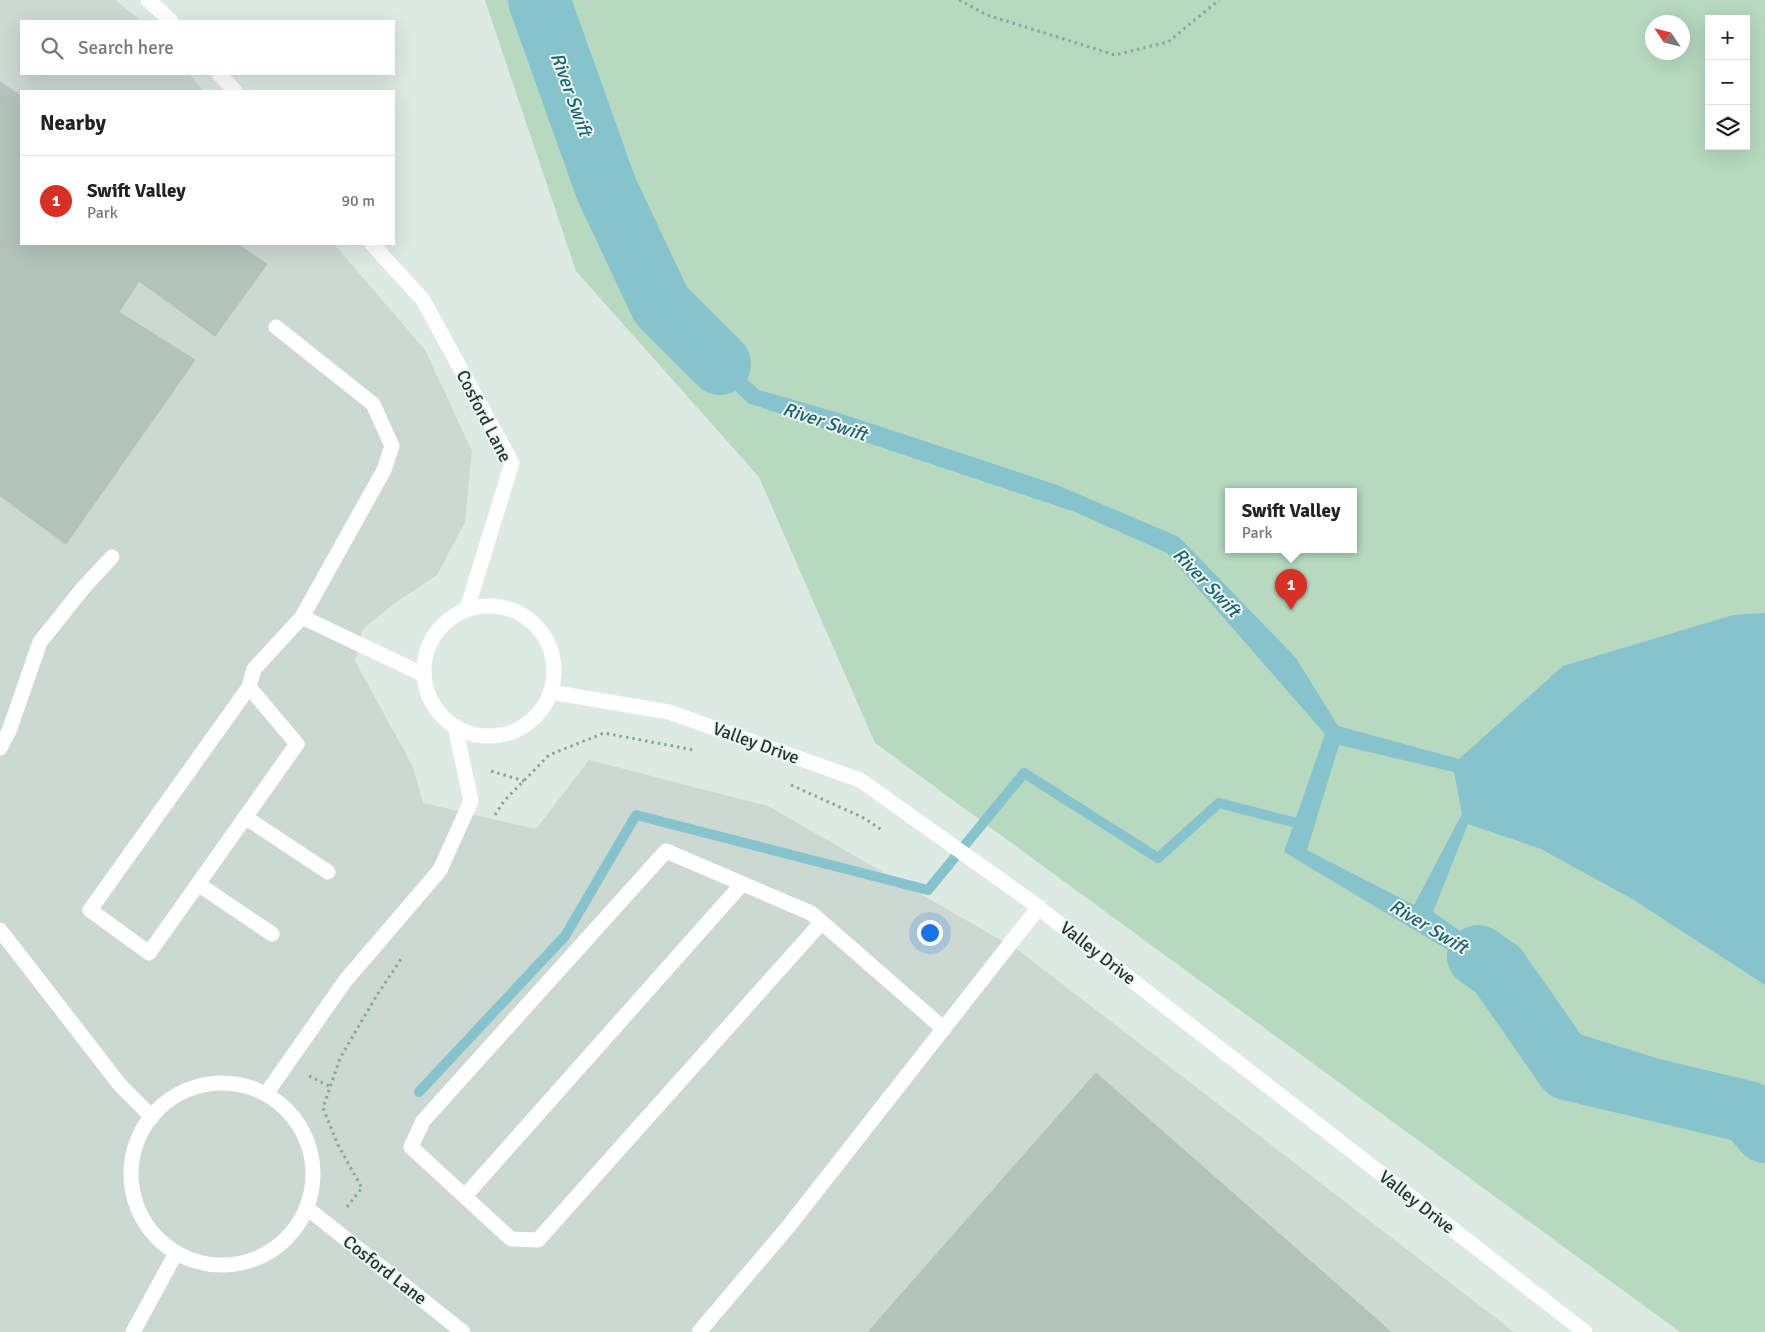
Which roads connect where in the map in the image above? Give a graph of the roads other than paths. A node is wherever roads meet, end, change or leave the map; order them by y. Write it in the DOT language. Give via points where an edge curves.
graph roads {
  1 [pos="148,0"];
  2 [pos="170,20"];
  3 [pos="220,75"];
  4 [pos="234,90"];
  5 [pos="373,245"];
  6 [pos="276,326"];
  7 [pos="112,557"];
  8 [pos="467,609"];
  9 [pos="302,617"];
  10 [pos="424,675"];
  11 [pos="249,687"];
  12 [pos="550,692"];
  13 [pos="455,726"];
  14 [pos="0,748"];
  15 [pos="245,817"];
  16 [pos="328,872"];
  17 [pos="198,884"];
  18 [pos="742,884"];
  19 [pos="1039,907"];
  20 [pos="822,923"];
  21 [pos="0,930"];
  22 [pos="272,934"];
  23 [pos="944,1029"];
  24 [pos="266,1094"];
  25 [pos="152,1117"];
  26 [pos="465,1196"];
  27 [pos="307,1208"];
  28 [pos="176,1253"];
  29 [pos="133,1332"];
  30 [pos="463,1332"];
  31 [pos="699,1332"];
  32 [pos="1585,1332"];
  1 -- 2 [label="street"];
  3 -- 4 [label="street"];
  5 -- 8 [label="street, Cosford Lane" via="423,300 512,463"];
  6 -- 9 [label="street" via="373,404 392,446 384,470"];
  7 -- 14 [label="street" via="40,642"];
  8 -- 10 [label="street" via="448,620 434,635 426,654"];
  8 -- 12 [label="street" via="487,605 508,608 527,617 541,632 551,651 554,671"];
  9 -- 10 [label="street"];
  9 -- 11 [label="street" via="254,670"];
  10 -- 13 [label="street" via="428,695 439,713"];
  11 -- 15 [label="street" via="296,744"];
  11 -- 17 [label="street" via="90,910 149,953"];
  12 -- 13 [label="street" via="541,709 528,722 510,732 492,736 472,734"];
  12 -- 19 [label="street, Valley Drive" via="668,712 860,780"];
  13 -- 24 [label="street" via="471,800 440,870 345,981"];
  15 -- 16 [label="street"];
  15 -- 17 [label="street"];
  17 -- 22 [label="street"];
  18 -- 20 [label="street" via="810,913"];
  18 -- 26 [label="street"];
  18 -- 26 [label="street" via="666,850 423,1121 412,1147"];
  19 -- 23 [label="street"];
  19 -- 32 [label="street, Valley Drive"];
  20 -- 23 [label="street"];
  20 -- 26 [label="street" via="538,1240 511,1239"];
  21 -- 25 [label="street" via="120,1085"];
  23 -- 31 [label="street" via="788,1227"];
  24 -- 25 [label="street" via="236,1084 205,1085 176,1096"];
  24 -- 27 [label="street" via="287,1110 306,1139 312,1156 314,1183"];
  25 -- 28 [label="street" via="136,1144 131,1175 136,1206 152,1233"];
  27 -- 28 [label="street" via="291,1235 266,1254 236,1265 205,1264"];
  27 -- 30 [label="street, Cosford Lane"];
  28 -- 29 [label="street"];
}
